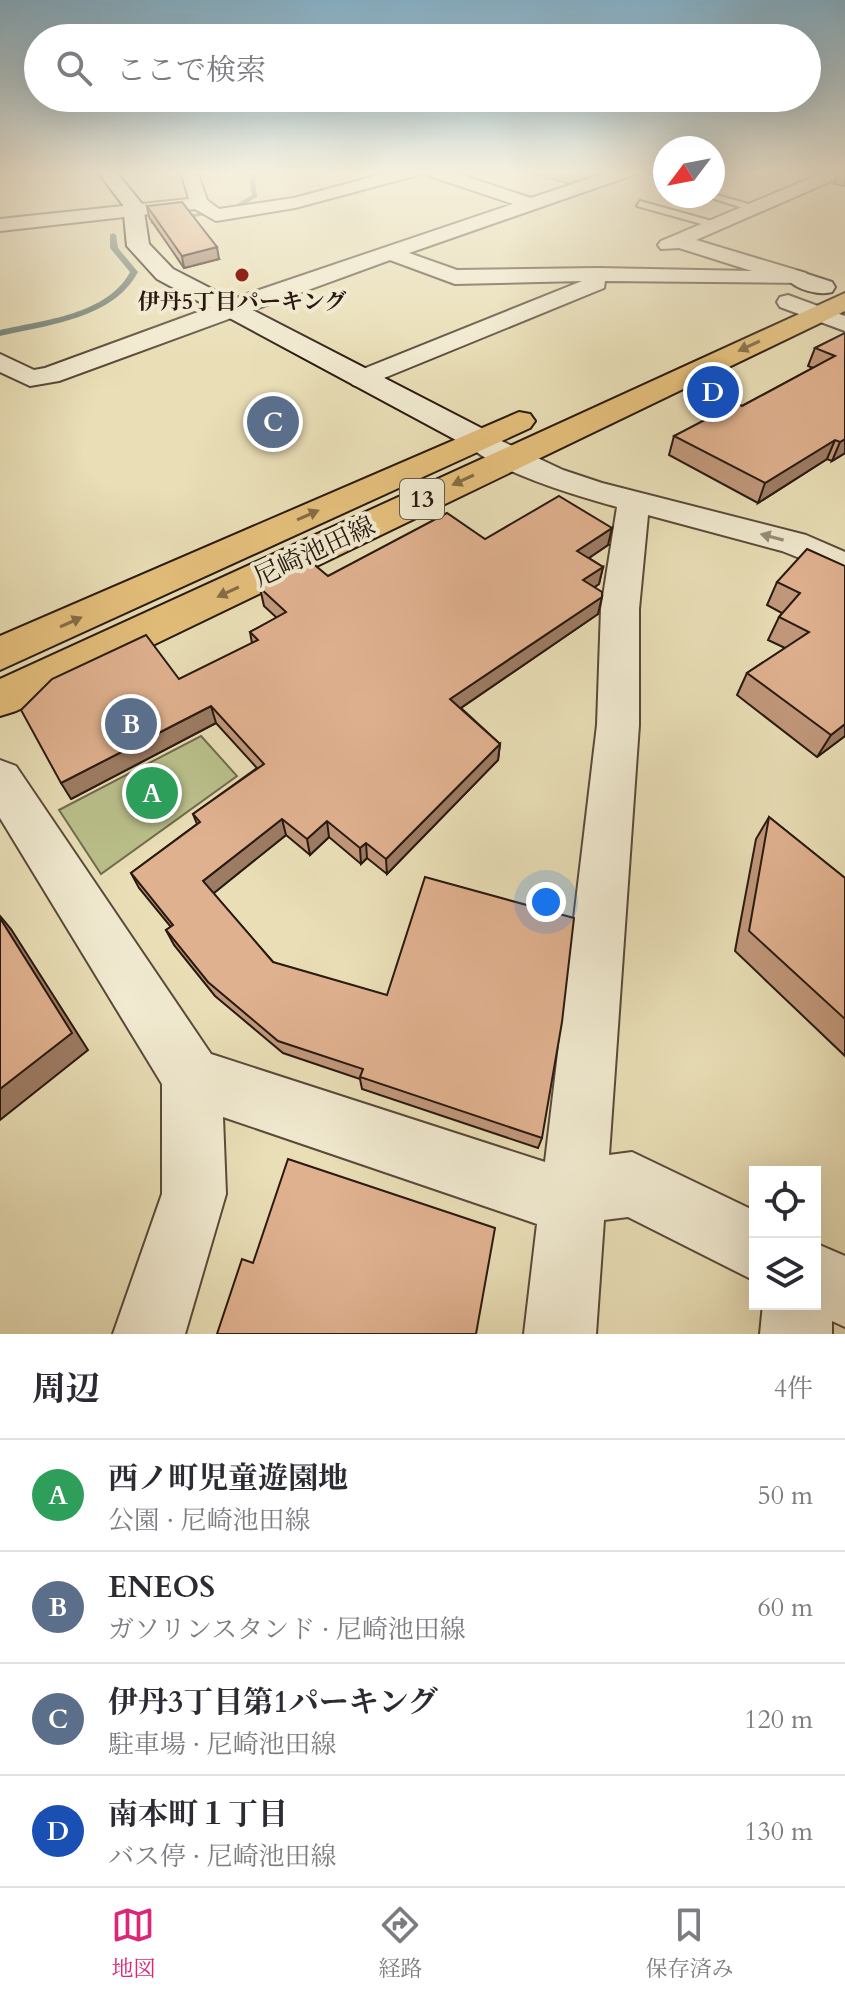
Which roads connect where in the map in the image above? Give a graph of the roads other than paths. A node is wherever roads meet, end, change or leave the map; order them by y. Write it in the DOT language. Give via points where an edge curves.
graph roads {
  1 [pos="135,233"];
  2 [pos="447,233"];
  3 [pos="696,233"];
  4 [pos="678,241"];
  5 [pos="391,253"];
  6 [pos="607,275"];
  7 [pos="823,297"];
  8 [pos="229,309"];
  9 [pos="0,362"];
  10 [pos="30,378"];
  11 [pos="362,379"];
  12 [pos="0,385"];
  13 [pos="478,439"];
  14 [pos="508,458"];
  15 [pos="634,500"];
  16 [pos="845,565"];
  17 [pos="0,654"];
  18 [pos="0,699"];
  19 [pos="0,779"];
  20 [pos="192,1077"];
  21 [pos="573,1192"];
  22 [pos="749,1244"];
  23 [pos="821,1280"];
  24 [pos="845,1292"];
  25 [pos="798,1310"];
  26 [pos="149,1334"];
  27 [pos="560,1334"];
  28 [pos="796,1334"];
  1 -- 8 [label="street" via="149,261 165,274"];
  2 -- 5 [label="street"];
  3 -- 4 [label="street"];
  4 -- 6 [label="street" via="611,268"];
  4 -- 7 [label="street"];
  5 -- 6 [label="street" via="455,277"];
  5 -- 8 [label="street"];
  6 -- 7 [label="street"];
  6 -- 11 [label="street"];
  7 -- 13 [label="main road, 尼崎池田線 / 13"];
  7 -- 14 [label="main road, 尼崎池田線 / 13, one-way"];
  8 -- 10 [label="street"];
  8 -- 11 [label="street"];
  9 -- 10 [label="street"];
  10 -- 12 [label="street"];
  11 -- 13 [label="street"];
  13 -- 14 [label="street"];
  17 -- 13 [label="main road, 尼崎池田線 / 13, one-way"];
  14 -- 15 [label="street"];
  14 -- 18 [label="main road, 尼崎池田線 / 13, one-way"];
  16 -- 15 [label="street, one-way" via="796,544"];
  15 -- 21 [label="street" via="620,609 618,725"];
  19 -- 20 [label="street"];
  20 -- 21 [label="street" via="546,1195"];
  20 -- 26 [label="street" via="194,1194"];
  21 -- 22 [label="street" via="632,1184"];
  21 -- 27 [label="street"];
  23 -- 24 [label="street"];
  25 -- 28 [label="street"];
}
